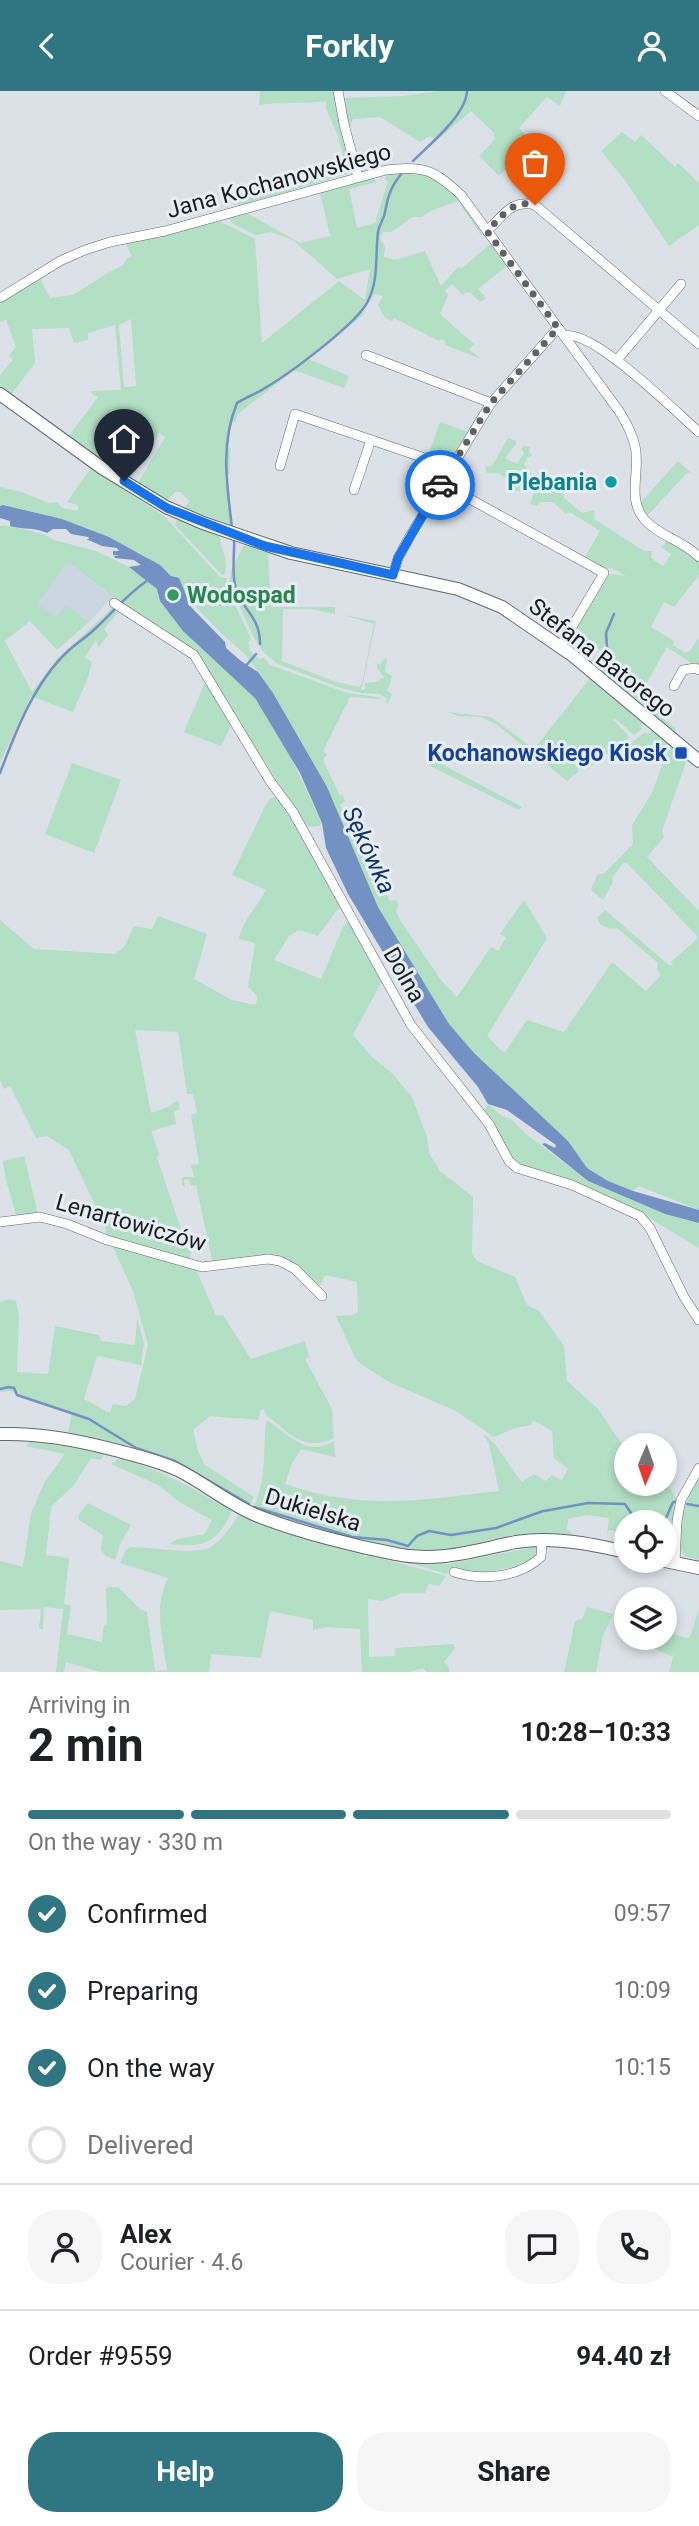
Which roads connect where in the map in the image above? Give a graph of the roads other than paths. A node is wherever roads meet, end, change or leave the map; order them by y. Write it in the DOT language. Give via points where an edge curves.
graph roads {
  1 [pos="338,91"];
  2 [pos="665,91"];
  3 [pos="699,116"];
  4 [pos="358,177"];
  5 [pos="487,231"];
  6 [pos="681,284"];
  7 [pos="0,298"];
  8 [pos="659,310"];
  9 [pos="561,332"];
  10 [pos="699,344"];
  11 [pos="366,355"];
  12 [pos="617,360"];
  13 [pos="0,394"];
  14 [pos="491,403"];
  15 [pos="699,432"];
  16 [pos="371,440"];
  17 [pos="280,466"];
  18 [pos="451,467"];
  19 [pos="441,483"];
  20 [pos="354,490"];
  21 [pos="699,557"];
  22 [pos="393,575"];
  23 [pos="114,603"];
  24 [pos="560,647"];
  25 [pos="699,670"];
  26 [pos="674,686"];
  27 [pos="699,761"];
  28 [pos="0,1222"];
  29 [pos="322,1296"];
  30 [pos="699,1319"];
  31 [pos="0,1434"];
  32 [pos="699,1468"];
  33 [pos="677,1521"];
  34 [pos="542,1540"];
  35 [pos="614,1550"];
  36 [pos="677,1563"];
  37 [pos="699,1568"];
  38 [pos="454,1571"];
  1 -- 4 [label="street"];
  2 -- 3 [label="street"];
  4 -- 5 [label="street, Jana Kochanowskiego" via="406,167 424,169 461,195"];
  4 -- 7 [label="street, Jana Kochanowskiego" via="85,250"];
  5 -- 8 [label="street" via="513,206 535,205"];
  5 -- 9 [label="street, Jana Kochanowskiego"];
  6 -- 8 [label="street"];
  8 -- 10 [label="street"];
  8 -- 12 [label="street"];
  9 -- 12 [label="street" via="587,340"];
  9 -- 14 [label="street"];
  9 -- 21 [label="street, Jana Kochanowskiego" via="630,428 636,447 638,510 645,520"];
  11 -- 14 [label="street"];
  12 -- 15 [label="street"];
  13 -- 22 [label="street, Stefana Batorego" via="102,468 166,507 290,553"];
  14 -- 18 [label="street"];
  16 -- 17 [label="street" via="295,414"];
  16 -- 18 [label="street"];
  16 -- 20 [label="street"];
  18 -- 19 [label="street"];
  19 -- 22 [label="street"];
  19 -- 24 [label="street" via="604,573"];
  22 -- 24 [label="street, Stefana Batorego" via="478,596"];
  23 -- 30 [label="street, Dolna" via="194,655 293,812 411,1025 489,1124 509,1161 640,1216"];
  24 -- 27 [label="street, Stefana Batorego"];
  25 -- 26 [label="street" via="683,670"];
  28 -- 29 [label="street, Lenartowiczów" via="40,1217 202,1267 280,1261"];
  31 -- 34 [label="street, Dukielska" via="48,1435 144,1457 177,1470 260,1517 400,1555 443,1557"];
  32 -- 33 [label="street" via="681,1500"];
  34 -- 35 [label="street, Dukielska"];
  34 -- 38 [label="street" via="541,1557 512,1573 481,1577"];
  36 -- 37 [label="street"];
}
